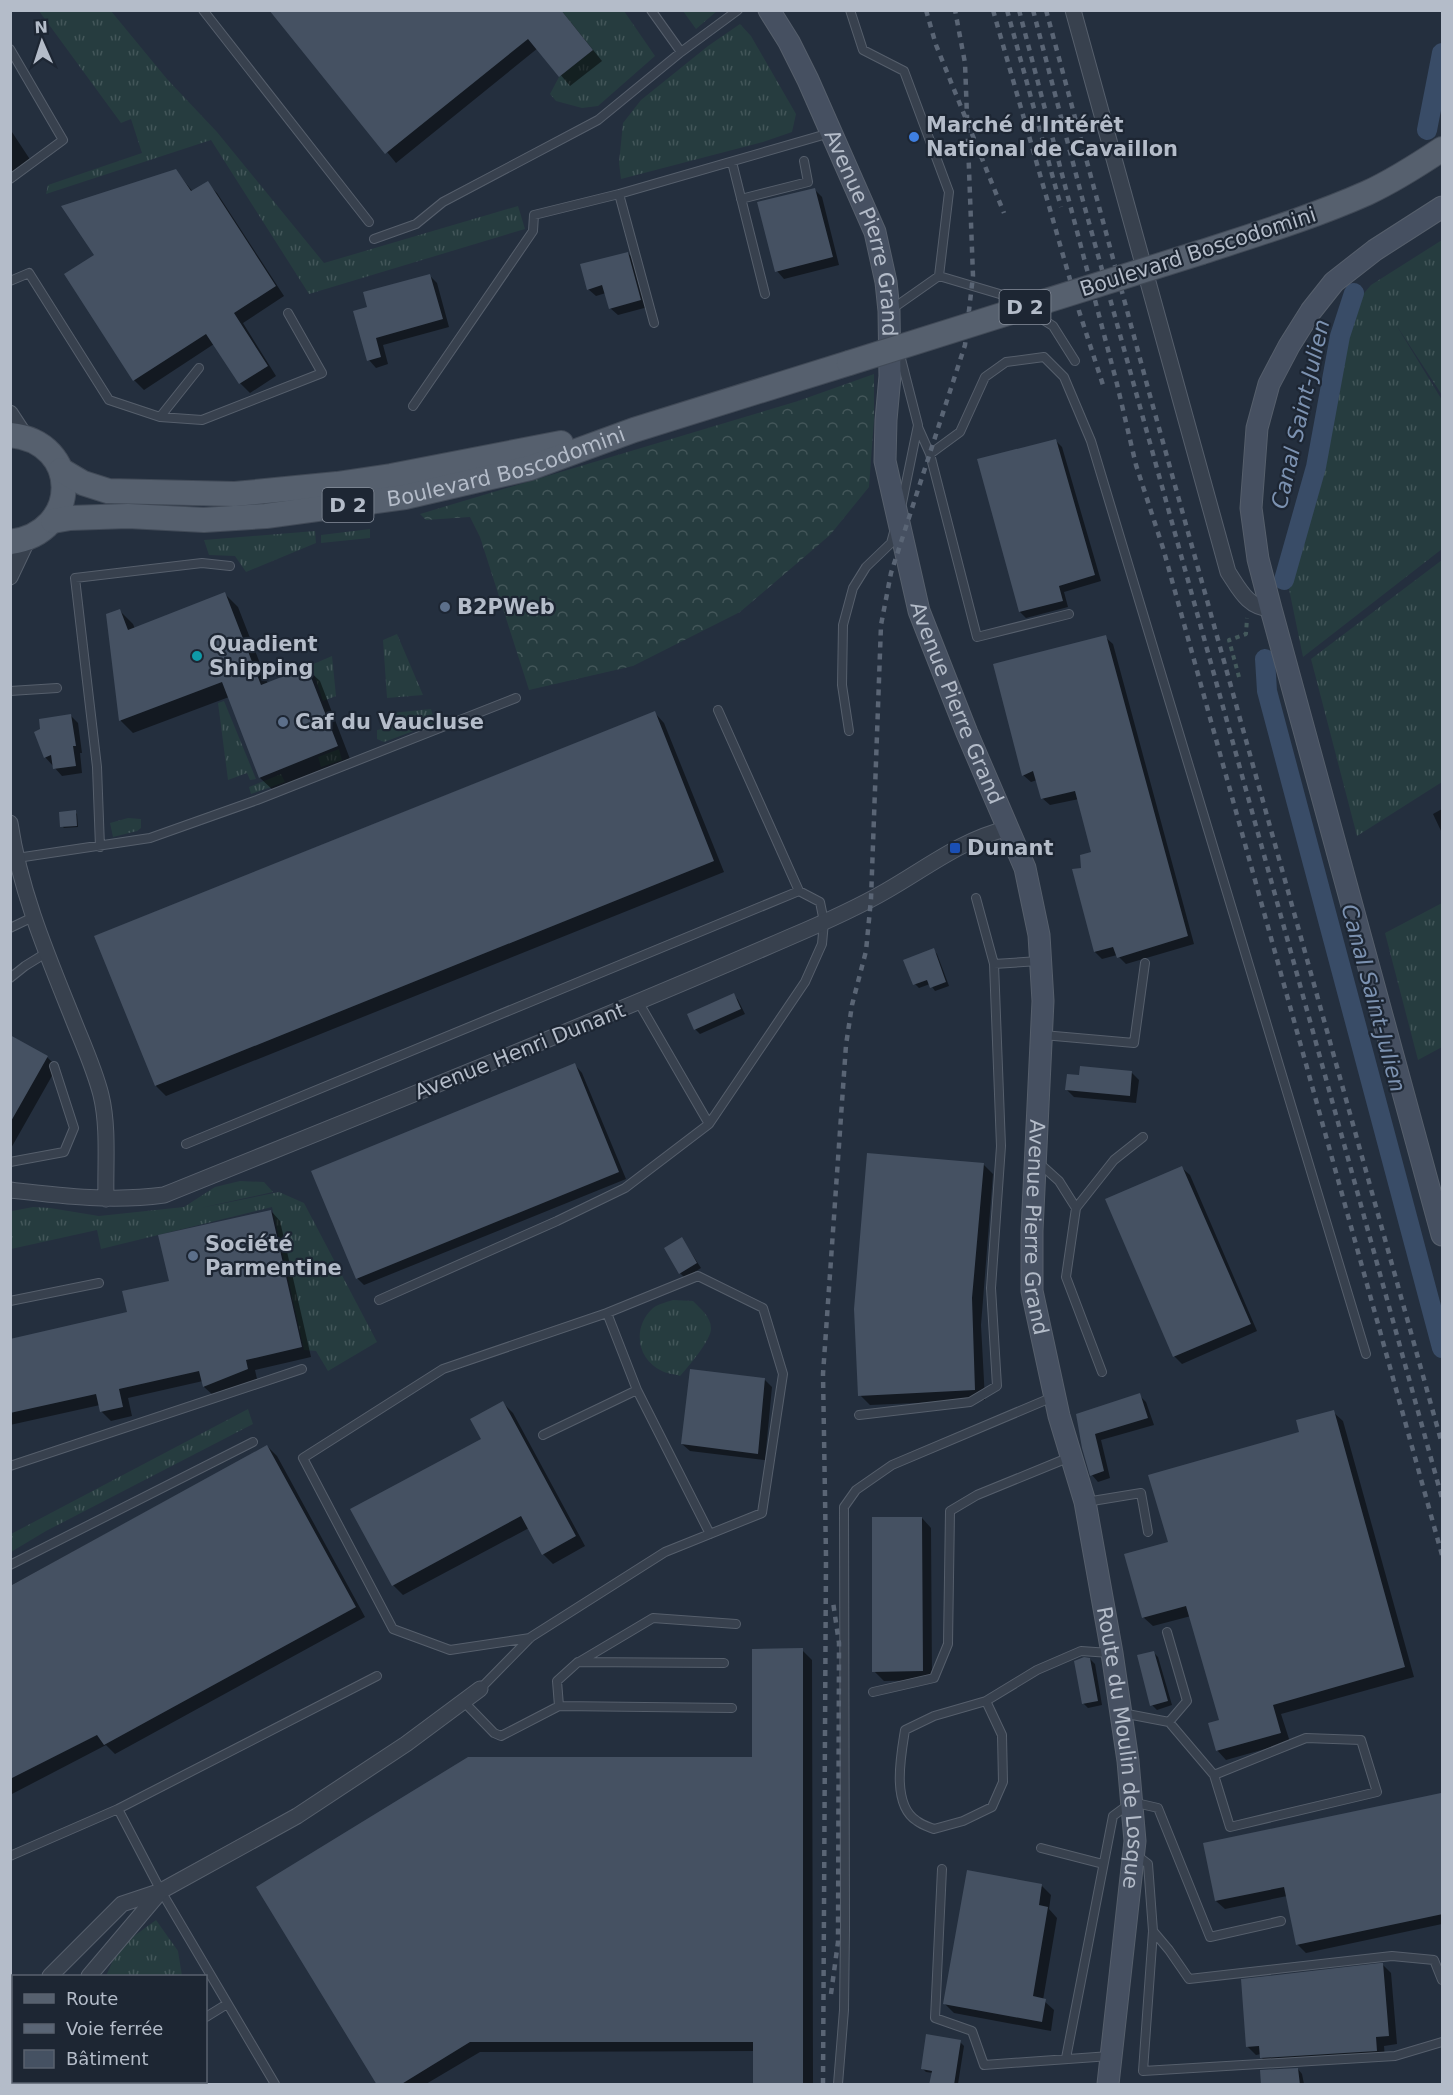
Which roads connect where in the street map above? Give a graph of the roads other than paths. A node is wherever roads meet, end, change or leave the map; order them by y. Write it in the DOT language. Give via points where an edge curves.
graph roads {
  1 [pos="203,10"];
  2 [pos="651,10"];
  3 [pos="738,10"];
  4 [pos="769,10"];
  5 [pos="850,10"];
  6 [pos="1073,10"];
  7 [pos="10,49"];
  8 [pos="681,52"];
  9 [pos="831,133"];
  10 [pos="1443,149"];
  11 [pos="804,161"];
  12 [pos="732,162"];
  13 [pos="10,179"];
  14 [pos="619,194"];
  15 [pos="741,199"];
  16 [pos="1443,207"];
  17 [pos="369,222"];
  18 [pos="374,239"];
  19 [pos="939,276"];
  20 [pos="10,281"];
  21 [pos="765,294"];
  22 [pos="889,311"];
  23 [pos="288,313"];
  24 [pos="654,323"];
  25 [pos="1074,361"];
  26 [pos="199,368"];
  27 [pos="413,406"];
  28 [pos="10,412"];
  29 [pos="160,417"];
  30 [pos="918,425"];
  31 [pos="634,430"];
  32 [pos="18,435"];
  33 [pos="930,454"];
  34 [pos="61,470"];
  35 [pos="898,519"];
  36 [pos="53,521"];
  37 [pos="19,540"];
  38 [pos="230,566"];
  39 [pos="10,577"];
  40 [pos="1271,609"];
  41 [pos="1070,614"];
  42 [pos="57,688"];
  43 [pos="10,691"];
  44 [pos="516,698"];
  45 [pos="718,710"];
  46 [pos="849,731"];
  47 [pos="10,823"];
  48 [pos="1009,828"];
  49 [pos="100,847"];
  50 [pos="16,868"];
  51 [pos="799,891"];
  52 [pos="976,898"];
  53 [pos="33,917"];
  54 [pos="824,922"];
  55 [pos="10,928"];
  56 [pos="46,953"];
  57 [pos="1041,961"];
  58 [pos="1145,963"];
  59 [pos="994,964"];
  60 [pos="10,978"];
  61 [pos="639,1003"];
  62 [pos="1042,1035"];
  63 [pos="54,1066"];
  64 [pos="709,1124"];
  65 [pos="1143,1137"];
  66 [pos="186,1144"];
  67 [pos="1035,1160"];
  68 [pos="10,1162"];
  69 [pos="10,1190"];
  70 [pos="106,1199"];
  71 [pos="1076,1208"];
  72 [pos="1443,1235"];
  73 [pos="99,1283"];
  74 [pos="379,1300"];
  75 [pos="10,1301"];
  76 [pos="607,1313"];
  77 [pos="1366,1354"];
  78 [pos="302,1369"];
  79 [pos="1102,1371"];
  80 [pos="637,1390"];
  81 [pos="1057,1406"];
  82 [pos="859,1415"];
  83 [pos="543,1435"];
  84 [pos="254,1442"];
  85 [pos="1071,1456"];
  86 [pos="10,1466"];
  87 [pos="1085,1502"];
  88 [pos="1148,1532"];
  89 [pos="710,1534"];
  90 [pos="10,1565"];
  91 [pos="736,1624"];
  92 [pos="1167,1632"];
  93 [pos="531,1637"];
  94 [pos="1112,1653"];
  95 [pos="578,1662"];
  96 [pos="724,1663"];
  97 [pos="376,1676"];
  98 [pos="480,1689"];
  99 [pos="873,1692"];
  100 [pos="463,1701"];
  101 [pos="986,1701"];
  102 [pos="559,1706"];
  103 [pos="732,1708"];
  104 [pos="1121,1712"];
  105 [pos="1169,1722"];
  106 [pos="1214,1774"];
  107 [pos="1132,1802"];
  108 [pos="118,1809"];
  109 [pos="1041,1848"];
  110 [pos="1134,1854"];
  111 [pos="10,1856"];
  112 [pos="1103,1864"];
  113 [pos="942,1869"];
  114 [pos="160,1891"];
  115 [pos="1281,1921"];
  116 [pos="1153,1931"];
  117 [pos="52,1975"];
  118 [pos="91,1975"];
  119 [pos="1443,1980"];
  120 [pos="227,2004"];
  121 [pos="207,2016"];
  122 [pos="1443,2042"];
  123 [pos="1112,2056"];
  124 [pos="1066,2058"];
  125 [pos="276,2085"];
  126 [pos="838,2085"];
  127 [pos="1108,2085"];
  1 -- 17 [label="lane"];
  2 -- 8 [label="lane"];
  3 -- 8 [label="lane"];
  4 -- 9 [label="street, Avenue Pierre Grand" via="789,42"];
  5 -- 19 [label="lane" via="863,50 904,71 949,192"];
  6 -- 40 [label="street" via="1228,572 1249,603"];
  7 -- 13 [label="lane" via="63,140"];
  8 -- 18 [label="lane" via="598,120 443,202 416,224"];
  9 -- 12 [label="lane"];
  9 -- 22 [label="street, Avenue Pierre Grand" via="874,232"];
  10 -- 31 [label="main road, Boulevard Boscodomini / D 2, bridge" via="1368,193 1304,219"];
  11 -- 15 [label="lane" via="808,182"];
  12 -- 14 [label="lane"];
  12 -- 15 [label="lane"];
  14 -- 24 [label="lane"];
  14 -- 27 [label="lane" via="534,215 533,231"];
  15 -- 21 [label="lane"];
  16 -- 40 [label="street" via="1375,250 1334,282 1311,311 1269,384 1257,428 1251,508 1258,559"];
  19 -- 22 [label="lane"];
  19 -- 25 [label="lane" via="1002,295 1053,326"];
  20 -- 29 [label="lane" via="29,273 109,400"];
  22 -- 30 [label="lane"];
  22 -- 35 [label="street, Avenue Pierre Grand" via="885,461"];
  23 -- 29 [label="lane" via="322,373 202,420"];
  26 -- 29 [label="lane"];
  28 -- 32 [label="street"];
  30 -- 33 [label="lane"];
  30 -- 35 [label="lane"];
  31 -- 34 [label="main road, Boulevard Boscodomini / D 2" via="391,476 235,494 108,491"];
  31 -- 36 [label="main road, Boulevard Boscodomini / D 2" via="530,468 405,497 266,516 204,520 128,516"];
  32 -- 34 [label="main road" via="47,449"];
  33 -- 41 [label="lane" via="977,637"];
  33 -- 77 [label="lane" via="960,432 985,377 1006,362 1044,357 1064,377 1091,441"];
  34 -- 36 [label="main road" via="64,487"];
  35 -- 46 [label="lane" via="891,543 866,567 853,588 843,625 842,685"];
  35 -- 48 [label="street, Avenue Pierre Grand" via="920,611 967,734"];
  36 -- 37 [label="main road" via="42,532"];
  37 -- 39 [label="street"];
  38 -- 49 [label="lane" via="201,563 75,578 97,767"];
  40 -- 72 [label="street"];
  42 -- 43 [label="lane"];
  44 -- 49 [label="lane" via="257,800 150,838"];
  45 -- 51 [label="lane"];
  47 -- 50 [label="street"];
  48 -- 54 [label="street, Avenue Henri Dunant" via="974,838 888,890"];
  48 -- 57 [label="street, Avenue Pierre Grand" via="1025,868"];
  49 -- 50 [label="lane"];
  50 -- 53 [label="street"];
  51 -- 54 [label="lane" via="820,902"];
  51 -- 66 [label="lane"];
  52 -- 59 [label="lane"];
  53 -- 55 [label="lane"];
  53 -- 56 [label="street"];
  54 -- 61 [label="street, Avenue Henri Dunant"];
  54 -- 64 [label="lane" via="822,944 805,982"];
  56 -- 60 [label="lane"];
  56 -- 70 [label="street" via="102,1096"];
  57 -- 59 [label="lane"];
  57 -- 62 [label="street, Avenue Pierre Grand"];
  58 -- 62 [label="lane" via="1134,1043"];
  59 -- 82 [label="lane" via="1001,1146 991,1288 997,1386 970,1402"];
  61 -- 64 [label="lane"];
  61 -- 70 [label="street, Avenue Henri Dunant" via="164,1195"];
  62 -- 67 [label="street, Avenue Pierre Grand"];
  63 -- 68 [label="lane" via="74,1128 64,1152"];
  64 -- 74 [label="lane" via="625,1188"];
  65 -- 71 [label="lane" via="1114,1160"];
  67 -- 71 [label="lane" via="1059,1181"];
  67 -- 81 [label="street, Avenue Pierre Grand" via="1032,1291"];
  69 -- 70 [label="street, Avenue Henri Dunant"];
  71 -- 79 [label="lane" via="1066,1276"];
  73 -- 75 [label="lane"];
  76 -- 80 [label="lane"];
  76 -- 89 [label="lane" via="698,1276 763,1308 783,1374 762,1513"];
  76 -- 93 [label="lane" via="443,1368 303,1458 393,1629 450,1650"];
  78 -- 86 [label="lane"];
  80 -- 83 [label="lane"];
  80 -- 89 [label="lane"];
  81 -- 85 [label="street, Route du Moulin de Losque"];
  81 -- 126 [label="lane" via="892,1465 856,1490 844,1507 845,1929"];
  84 -- 90 [label="lane"];
  85 -- 87 [label="street, Route du Moulin de Losque"];
  85 -- 99 [label="lane" via="977,1495 950,1511 948,1644 934,1678"];
  87 -- 88 [label="lane" via="1141,1493"];
  87 -- 94 [label="street, Route du Moulin de Losque"];
  89 -- 93 [label="lane" via="665,1552"];
  91 -- 95 [label="lane" via="653,1618"];
  92 -- 105 [label="lane" via="1187,1701"];
  93 -- 98 [label="lane"];
  94 -- 101 [label="lane" via="1081,1651 1037,1670"];
  94 -- 104 [label="street, Route du Moulin de Losque"];
  95 -- 96 [label="lane"];
  95 -- 102 [label="lane" via="557,1681"];
  97 -- 108 [label="lane"];
  98 -- 100 [label="street"];
  100 -- 102 [label="lane" via="501,1736"];
  100 -- 114 [label="street" via="297,1816"];
  101 -- 101 [label="lane" via="1002,1736 1003,1782 992,1807 934,1829 915,1820 901,1799 900,1756 905,1730 934,1716"];
  102 -- 103 [label="lane"];
  104 -- 105 [label="lane"];
  104 -- 107 [label="street, Route du Moulin de Losque"];
  105 -- 106 [label="lane"];
  106 -- 106 [label="lane" via="1230,1827 1377,1792 1361,1740 1306,1738"];
  107 -- 110 [label="street, Route du Moulin de Losque"];
  107 -- 112 [label="lane" via="1113,1816"];
  107 -- 115 [label="lane" via="1158,1808 1210,1937"];
  108 -- 111 [label="lane"];
  108 -- 114 [label="lane"];
  109 -- 112 [label="lane"];
  110 -- 116 [label="lane" via="1148,1864"];
  110 -- 123 [label="street, Route du Moulin de Losque"];
  112 -- 124 [label="lane"];
  113 -- 124 [label="lane" via="935,2019 972,2031 984,2064"];
  114 -- 117 [label="street" via="122,1904"];
  114 -- 118 [label="street"];
  114 -- 120 [label="lane"];
  116 -- 119 [label="lane" via="1189,1979 1392,1956 1434,1960"];
  116 -- 122 [label="lane" via="1143,2071 1395,2056"];
  120 -- 121 [label="lane"];
  120 -- 125 [label="lane"];
  123 -- 124 [label="lane"];
  123 -- 127 [label="street, Route du Moulin de Losque"];
}
